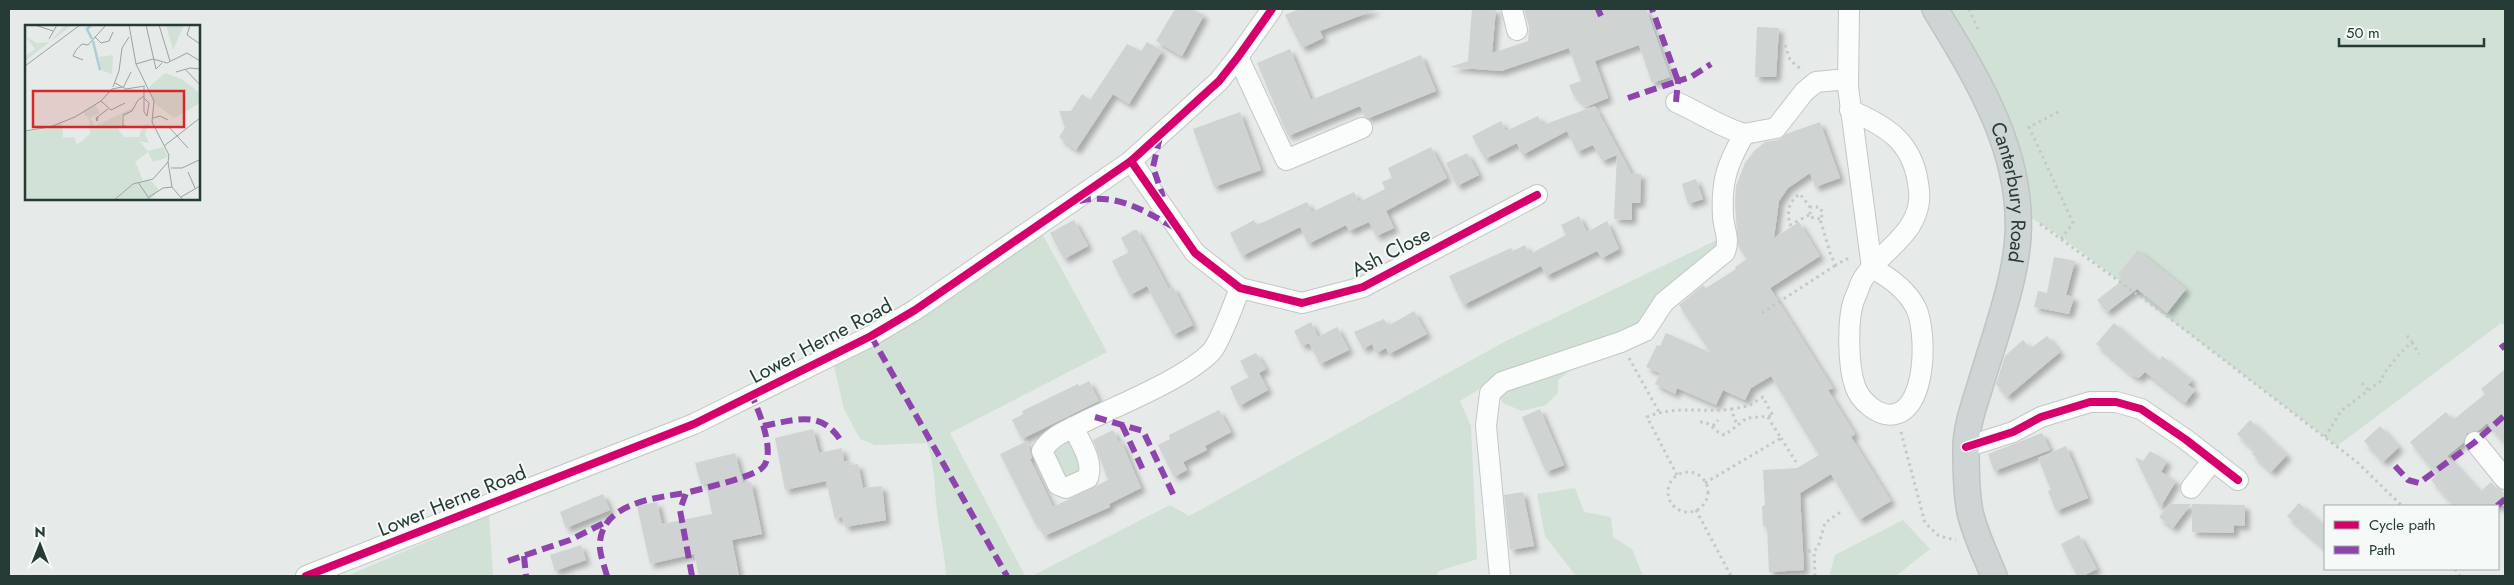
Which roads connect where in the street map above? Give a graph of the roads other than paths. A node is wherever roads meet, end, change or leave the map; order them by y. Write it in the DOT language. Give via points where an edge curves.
graph roads {
  1 [pos="1272,9"];
  2 [pos="1512,9"];
  3 [pos="1849,9"];
  4 [pos="1935,9"];
  5 [pos="1517,30"];
  6 [pos="1238,57"];
  7 [pos="1848,79"];
  8 [pos="1676,102"];
  9 [pos="1850,110"];
  10 [pos="1362,128"];
  11 [pos="1744,134"];
  12 [pos="1131,161"];
  13 [pos="1537,195"];
  14 [pos="1872,268"];
  15 [pos="1240,288"];
  16 [pos="1073,427"];
  17 [pos="2475,442"];
  18 [pos="1966,447"];
  19 [pos="2213,460"];
  20 [pos="2505,479"];
  21 [pos="2238,480"];
  22 [pos="2191,488"];
  23 [pos="306,576"];
  24 [pos="1500,576"];
  25 [pos="1994,576"];
  1 -- 6 [label="street, Lower Herne Road"];
  2 -- 5 [label="street"];
  3 -- 7 [label="street"];
  4 -- 18 [label="main road, Canterbury Road" via="1971,69 1998,124 2017,198 2018,236 2009,283 1972,410"];
  6 -- 10 [label="street" via="1286,160"];
  6 -- 12 [label="street, Lower Herne Road" via="1219,81"];
  7 -- 9 [label="street"];
  7 -- 11 [label="street" via="1816,82 1776,128"];
  8 -- 11 [label="street" via="1720,126"];
  9 -- 14 [label="street"];
  9 -- 14 [label="street" via="1873,120 1904,145 1915,164 1920,192 1919,210 1909,227"];
  11 -- 24 [label="street" via="1727,164 1723,220 1729,242 1725,252 1664,302 1645,331 1502,382 1490,393 1486,426"];
  12 -- 15 [label="street, Ash Close" via="1195,254"];
  12 -- 23 [label="street, Lower Herne Road" via="915,310 850,348 694,424"];
  13 -- 15 [label="street, Ash Close" via="1363,287 1302,303"];
  14 -- 14 [label="street" via="1863,279 1852,306 1849,348 1855,387 1867,405 1882,414 1896,414 1909,406 1919,384 1923,348 1916,309 1889,277"];
  15 -- 16 [label="street" via="1212,350 1188,370"];
  17 -- 20 [label="street"];
  18 -- 19 [label="street" via="2013,432 2041,417 2090,402 2116,402 2141,410"];
  18 -- 25 [label="main road, Canterbury Road" via="1970,512"];
  19 -- 21 [label="street"];
  19 -- 22 [label="street"];
}
